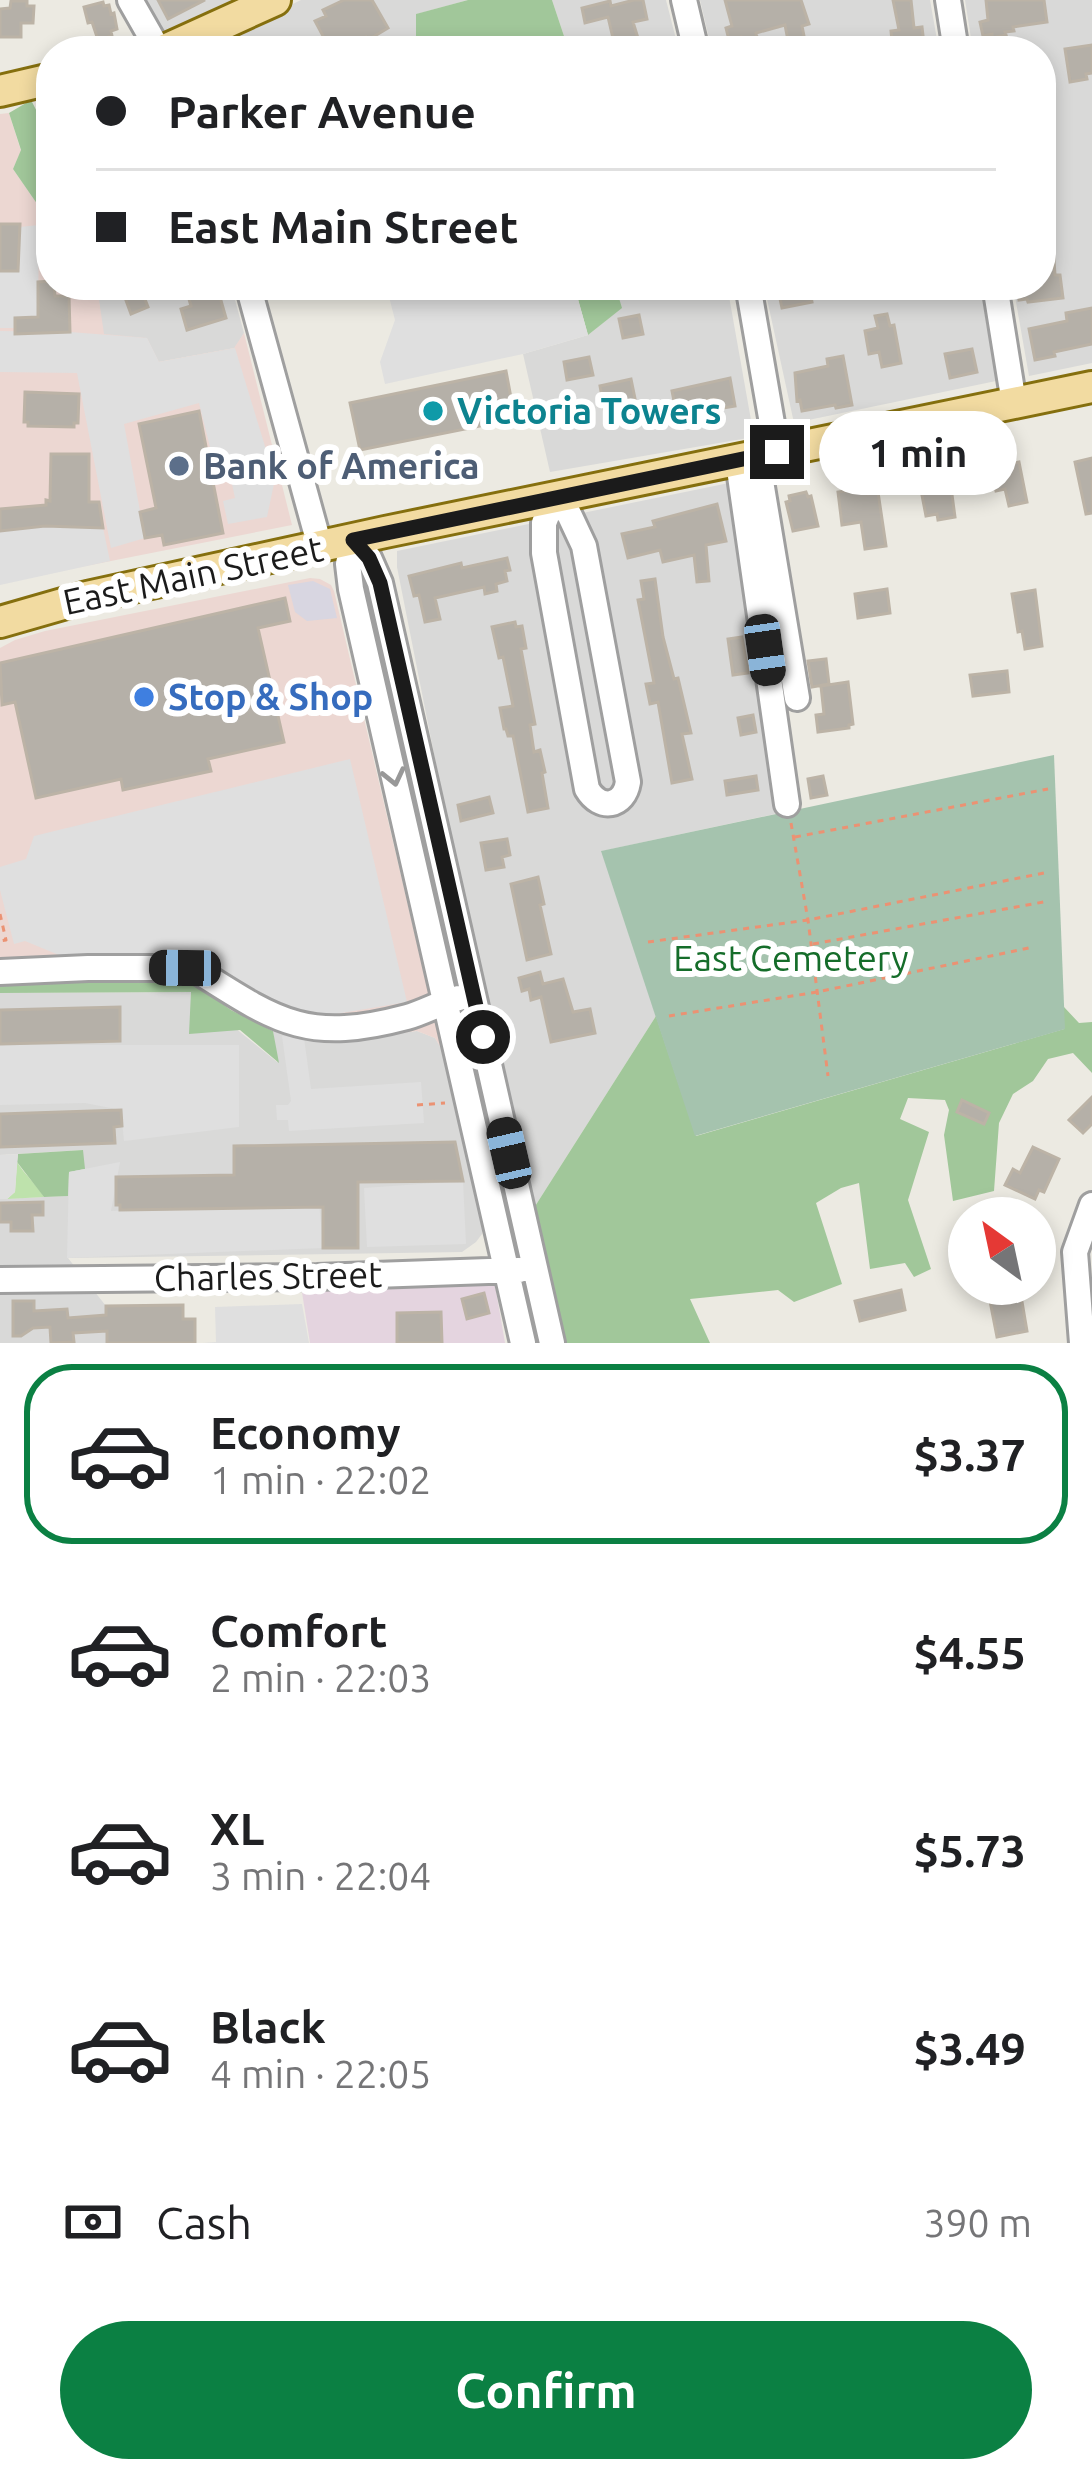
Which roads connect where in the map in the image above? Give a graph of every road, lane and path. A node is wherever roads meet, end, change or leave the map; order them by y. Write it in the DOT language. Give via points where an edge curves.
graph roads {
  1 [pos="130,0"];
  2 [pos="274,0"];
  3 [pos="684,0"];
  4 [pos="948,0"];
  5 [pos="152,36"];
  6 [pos="194,36"];
  7 [pos="693,36"];
  8 [pos="954,36"];
  9 [pos="36,83"];
  10 [pos="0,91"];
  11 [pos="252,300"];
  12 [pos="749,300"];
  13 [pos="997,300"];
  14 [pos="1092,387"];
  15 [pos="1014,403"];
  16 [pos="758,457"];
  17 [pos="554,498"];
  18 [pos="353,540"];
  19 [pos="320,547"];
  20 [pos="87,597"];
  21 [pos="0,601"];
  22 [pos="0,622"];
  23 [pos="777,648"];
  24 [pos="608,673"];
  25 [pos="567,680"];
  26 [pos="796,698"];
  27 [pos="1048,789"];
  28 [pos="787,804"];
  29 [pos="793,837"];
  30 [pos="1049,872"];
  31 [pos="1049,901"];
  32 [pos="0,914"];
  33 [pos="808,920"];
  34 [pos="0,941"];
  35 [pos="648,942"];
  36 [pos="811,944"];
  37 [pos="1029,948"];
  38 [pos="0,972"];
  39 [pos="817,992"];
  40 [pos="473,994"];
  41 [pos="445,1001"];
  42 [pos="669,1016"];
  43 [pos="828,1076"];
  44 [pos="452,1102"];
  45 [pos="417,1106"];
  46 [pos="1092,1205"];
  47 [pos="535,1267"];
  48 [pos="507,1272"];
  49 [pos="0,1280"];
  50 [pos="524,1343"];
  51 [pos="552,1343"];
  52 [pos="1082,1343"];
  1 -- 5 [label="street"];
  2 -- 6 [label="main road"];
  3 -- 7 [label="street"];
  4 -- 8 [label="street"];
  9 -- 10 [label="main road"];
  11 -- 19 [label="street"];
  12 -- 16 [label="street"];
  13 -- 15 [label="street"];
  14 -- 15 [label="main road, East Main Street"];
  15 -- 16 [label="main road, East Main Street"];
  16 -- 17 [label="main road, East Main Street"];
  16 -- 23 [label="street"];
  17 -- 18 [label="main road, East Main Street"];
  17 -- 24 [label="street" via="584,546"];
  17 -- 25 [label="street" via="543,536"];
  18 -- 19 [label="main road, East Main Street"];
  18 -- 40 [label="street" via="380,583"];
  18 -- 41 [label="street, one-way" via="351,589"];
  19 -- 20 [label="main road, East Main Street"];
  20 -- 21 [label="main road" via="68,587"];
  20 -- 22 [label="main road, East Main Street"];
  23 -- 26 [label="street"];
  23 -- 28 [label="street"];
  24 -- 25 [label="street"];
  24 -- 25 [label="street" via="628,782 613,804 593,800 587,789"];
  27 -- 29 [label="path"];
  28 -- 29 [label="path"];
  29 -- 33 [label="path"];
  30 -- 33 [label="path"];
  31 -- 36 [label="path"];
  32 -- 34 [label="path"];
  33 -- 35 [label="path"];
  33 -- 36 [label="path"];
  36 -- 39 [label="path"];
  37 -- 39 [label="path"];
  38 -- 41 [label="street" via="185,968 277,1019 314,1028 410,1016"];
  39 -- 42 [label="path"];
  39 -- 43 [label="path"];
  40 -- 41 [label="street"];
  40 -- 47 [label="street"];
  41 -- 48 [label="street"];
  44 -- 45 [label="path"];
  46 -- 52 [label="street" via="1075,1252"];
  47 -- 48 [label="street, Charles Street"];
  47 -- 51 [label="street"];
  48 -- 49 [label="street, Charles Street"];
  48 -- 50 [label="street"];
}
